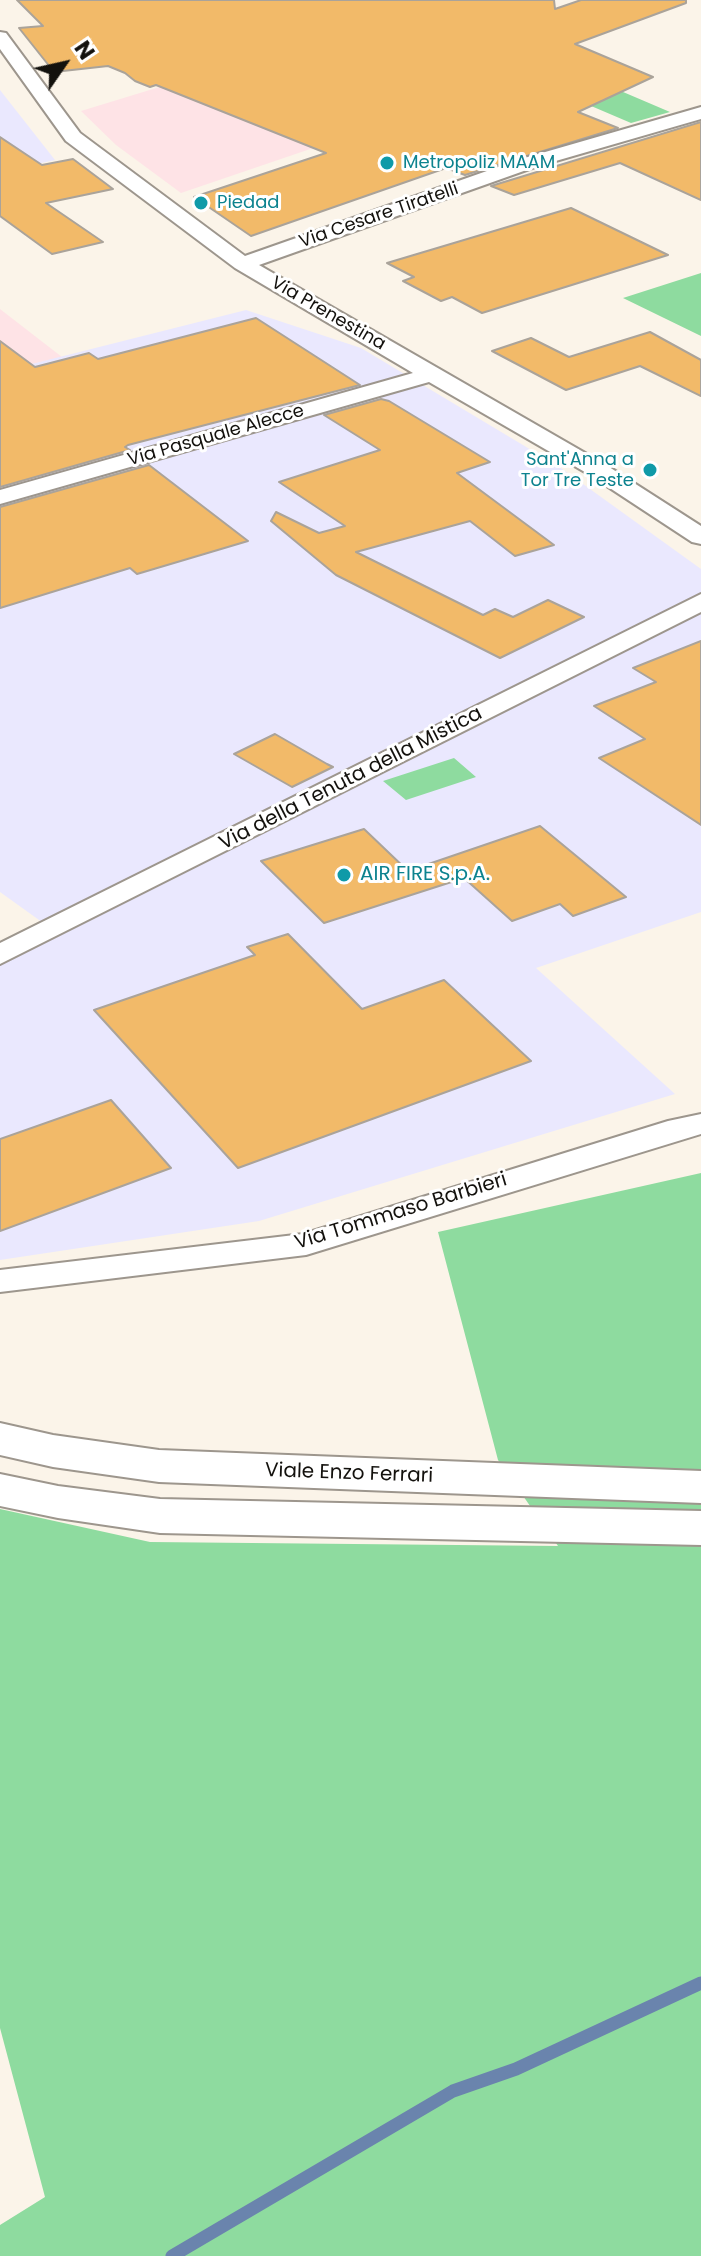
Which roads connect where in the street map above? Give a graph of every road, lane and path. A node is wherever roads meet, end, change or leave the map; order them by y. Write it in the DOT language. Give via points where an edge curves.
graph roads {
  1 [pos="0,37"];
  2 [pos="11,66"];
  3 [pos="701,113"];
  4 [pos="242,264"];
  5 [pos="433,374"];
  6 [pos="0,497"];
  7 [pos="701,537"];
  8 [pos="701,602"];
  9 [pos="0,955"];
  10 [pos="701,1124"];
  11 [pos="0,1281"];
  12 [pos="0,1439"];
  13 [pos="701,1487"];
  14 [pos="0,1490"];
  15 [pos="701,1528"];
  1 -- 2 [label="street, Via Prenestina"];
  2 -- 4 [label="street, Via Prenestina" via="82,145"];
  3 -- 4 [label="street, Via Cesare Tiratelli" via="528,163"];
  4 -- 5 [label="street, Via Prenestina"];
  5 -- 6 [label="street, Via Pasquale Alecce"];
  5 -- 7 [label="street, Via Prenestina"];
  8 -- 9 [label="street, Via della Tenuta della Mistica"];
  10 -- 11 [label="street, Via Tommaso Barbieri" via="306,1244"];
  12 -- 13 [label="main road, Viale Enzo Ferrari" via="159,1466"];
  14 -- 15 [label="main road" via="160,1516"];
}
